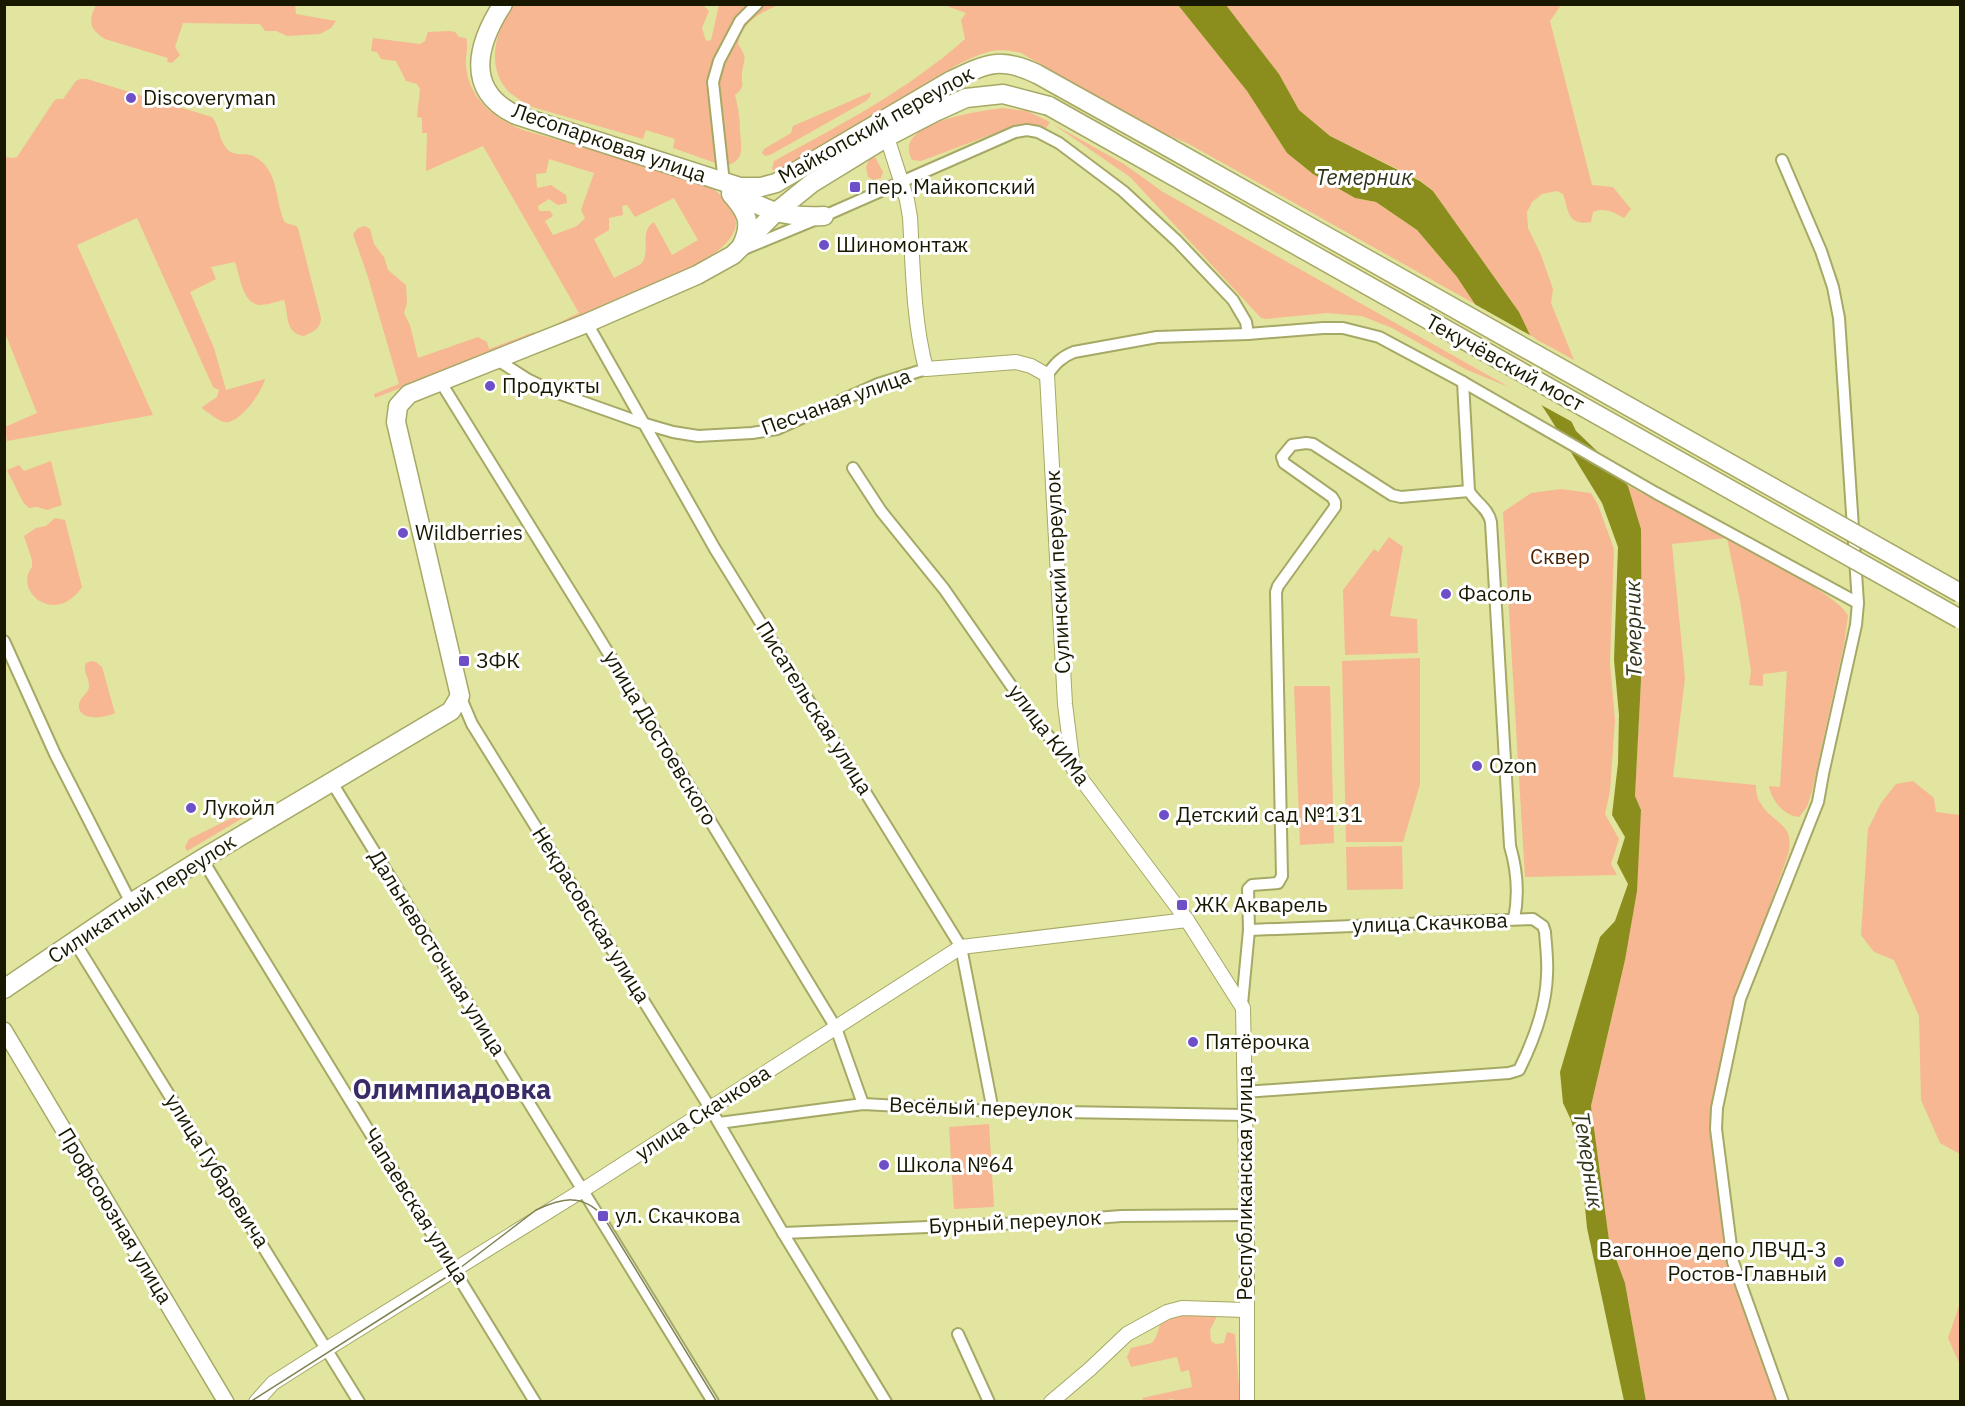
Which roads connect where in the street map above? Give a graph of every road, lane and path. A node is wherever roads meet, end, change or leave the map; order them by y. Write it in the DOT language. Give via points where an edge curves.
graph roads {
  1 [pos="503,4"];
  2 [pos="757,4"];
  3 [pos="1060,87"];
  4 [pos="1049,106"];
  5 [pos="887,136"];
  6 [pos="1782,160"];
  7 [pos="787,177"];
  8 [pos="901,181"];
  9 [pos="724,183"];
  10 [pos="791,199"];
  11 [pos="775,213"];
  12 [pos="824,216"];
  13 [pos="739,251"];
  14 [pos="587,323"];
  15 [pos="1248,334"];
  16 [pos="496,359"];
  17 [pos="926,369"];
  18 [pos="1047,375"];
  19 [pos="440,381"];
  20 [pos="1463,382"];
  21 [pos="409,394"];
  22 [pos="642,423"];
  23 [pos="853,468"];
  24 [pos="1469,491"];
  25 [pos="1960,593"];
  26 [pos="1858,603"];
  27 [pos="1960,619"];
  28 [pos="4,642"];
  29 [pos="460,696"];
  30 [pos="1073,768"];
  31 [pos="331,781"];
  32 [pos="202,859"];
  33 [pos="131,903"];
  34 [pos="1514,919"];
  35 [pos="1187,920"];
  36 [pos="1249,930"];
  37 [pos="74,941"];
  38 [pos="961,948"];
  39 [pos="4,989"];
  40 [pos="1242,1004"];
  41 [pos="836,1028"];
  42 [pos="4,1030"];
  43 [pos="1245,1092"];
  44 [pos="863,1104"];
  45 [pos="710,1108"];
  46 [pos="993,1111"];
  47 [pos="1246,1115"];
  48 [pos="718,1123"];
  49 [pos="583,1190"];
  50 [pos="1247,1215"];
  51 [pos="783,1233"];
  52 [pos="454,1268"];
  53 [pos="1246,1310"];
  54 [pos="958,1334"];
  55 [pos="327,1348"];
  56 [pos="226,1401"];
  57 [pos="256,1401"];
  58 [pos="359,1401"];
  59 [pos="535,1401"];
  60 [pos="713,1401"];
  61 [pos="886,1401"];
  62 [pos="989,1401"];
  63 [pos="1051,1401"];
  64 [pos="1247,1401"];
  65 [pos="1783,1401"];
  1 -- 9 [label="main road, Лесопарковая улица" via="487,30 479,63 487,89 498,104 516,115"];
  2 -- 9 [label="street" via="740,21 719,61 714,82"];
  3 -- 7 [label="main road, Майкопский переулок" via="1018,65 998,63 979,67"];
  3 -- 25 [label="main road, Текучёвский мост, bridge"];
  4 -- 5 [label="main road, Майкопский переулок" via="1003,93 966,98"];
  4 -- 27 [label="main road, Текучёвский мост, bridge"];
  5 -- 8 [label="street"];
  5 -- 10 [label="main road, Майкопский переулок"];
  6 -- 26 [label="street" via="1821,251 1839,318"];
  7 -- 9 [label="main road, Майкопский переулок" via="761,187"];
  7 -- 10 [label="main road" via="784,187"];
  8 -- 12 [label="street, Майкопский переулок"];
  8 -- 15 [label="street, Майкопский переулок" via="1015,132 1038,132 1123,191 1178,241 1233,300"];
  8 -- 17 [label="street" via="910,217 916,321"];
  9 -- 11 [label="main road"];
  9 -- 13 [label="main road" via="743,207 747,219 748,230"];
  10 -- 11 [label="main road, Майкопский переулок"];
  10 -- 12 [label="main road"];
  11 -- 12 [label="main road"];
  11 -- 13 [label="main road, Майкопский переулок"];
  12 -- 13 [label="street, Майкопский переулок"];
  13 -- 14 [label="main road, Майкопский переулок" via="697,275"];
  14 -- 16 [label="main road, Майкопский переулок"];
  14 -- 22 [label="street, Писательская улица"];
  15 -- 18 [label="street" via="1156,337 1074,352 1055,363"];
  15 -- 20 [label="street" via="1323,327 1361,332 1380,337"];
  16 -- 19 [label="main road, Майкопский переулок"];
  16 -- 22 [label="street, Песчаная улица" via="552,391"];
  17 -- 18 [label="street, Песчаная улица" via="1016,362"];
  17 -- 22 [label="street, Песчаная улица" via="878,384 777,429 698,435"];
  18 -- 30 [label="street, Сулинский переулок" via="1065,704"];
  19 -- 21 [label="main road, Майкопский переулок"];
  19 -- 41 [label="street, улица Достоевского"];
  20 -- 24 [label="street"];
  20 -- 26 [label="street"];
  21 -- 29 [label="main road, Некрасовская улица" via="398,406 396,422"];
  22 -- 38 [label="street, Писательская улица"];
  23 -- 30 [label="street, улица КИМа"];
  24 -- 34 [label="street" via="1488,512 1491,522 1510,836 1515,864"];
  24 -- 36 [label="street, Республиканская улица" via="1392,495 1313,444 1292,445 1282,457 1284,463 1332,497 1335,507 1276,592 1282,876 1278,884 1249,887"];
  26 -- 65 [label="street" via="1818,802 1740,999 1717,1108 1716,1129 1733,1262"];
  28 -- 33 [label="street" via="55,754"];
  29 -- 31 [label="main road, Силикатный переулок" via="451,711"];
  29 -- 45 [label="street, Некрасовская улица" via="472,724"];
  30 -- 35 [label="street, улица КИМа"];
  31 -- 32 [label="main road, Силикатный переулок"];
  31 -- 49 [label="street, Дальневосточная улица"];
  32 -- 33 [label="main road, Силикатный переулок"];
  32 -- 52 [label="street, Чапаевская улица"];
  33 -- 37 [label="main road, Силикатный переулок"];
  34 -- 36 [label="street, улица Скачкова"];
  34 -- 43 [label="street, улица Скачкова" via="1533,919 1543,926 1547,962 1545,991 1519,1070"];
  35 -- 38 [label="street, улица Скачкова"];
  35 -- 40 [label="street, улица КИМа"];
  36 -- 40 [label="street, Республиканская улица"];
  37 -- 39 [label="main road, Силикатный переулок"];
  37 -- 55 [label="street, улица Губаревича"];
  38 -- 41 [label="street, улица Скачкова"];
  38 -- 46 [label="street, Писательская улица"];
  40 -- 43 [label="street, Республиканская улица"];
  41 -- 44 [label="street, улица Достоевского"];
  41 -- 45 [label="street, улица Скачкова"];
  42 -- 56 [label="main road, Профсоюзная улица"];
  43 -- 47 [label="street, Республиканская улица"];
  44 -- 46 [label="street, Весёлый переулок"];
  44 -- 48 [label="street, Весёлый переулок"];
  45 -- 48 [label="street, Некрасовская улица"];
  45 -- 49 [label="street, улица Скачкова"];
  46 -- 47 [label="street, Весёлый переулок"];
  47 -- 50 [label="street, Республиканская улица"];
  48 -- 51 [label="street, Некрасовская улица"];
  49 -- 52 [label="street, улица Скачкова"];
  49 -- 60 [label="street, Дальневосточная улица"];
  50 -- 51 [label="street, Бурный переулок" via="1120,1216"];
  50 -- 53 [label="street, Республиканская улица"];
  51 -- 61 [label="street, Некрасовская улица"];
  52 -- 55 [label="street, улица Скачкова"];
  52 -- 59 [label="street, Чапаевская улица"];
  53 -- 63 [label="street" via="1182,1308 1167,1312 1126,1334"];
  53 -- 64 [label="street, Республиканская улица"];
  54 -- 62 [label="street"];
  55 -- 57 [label="street, улица Скачкова" via="273,1383"];
  55 -- 58 [label="street, улица Губаревича"];
}
